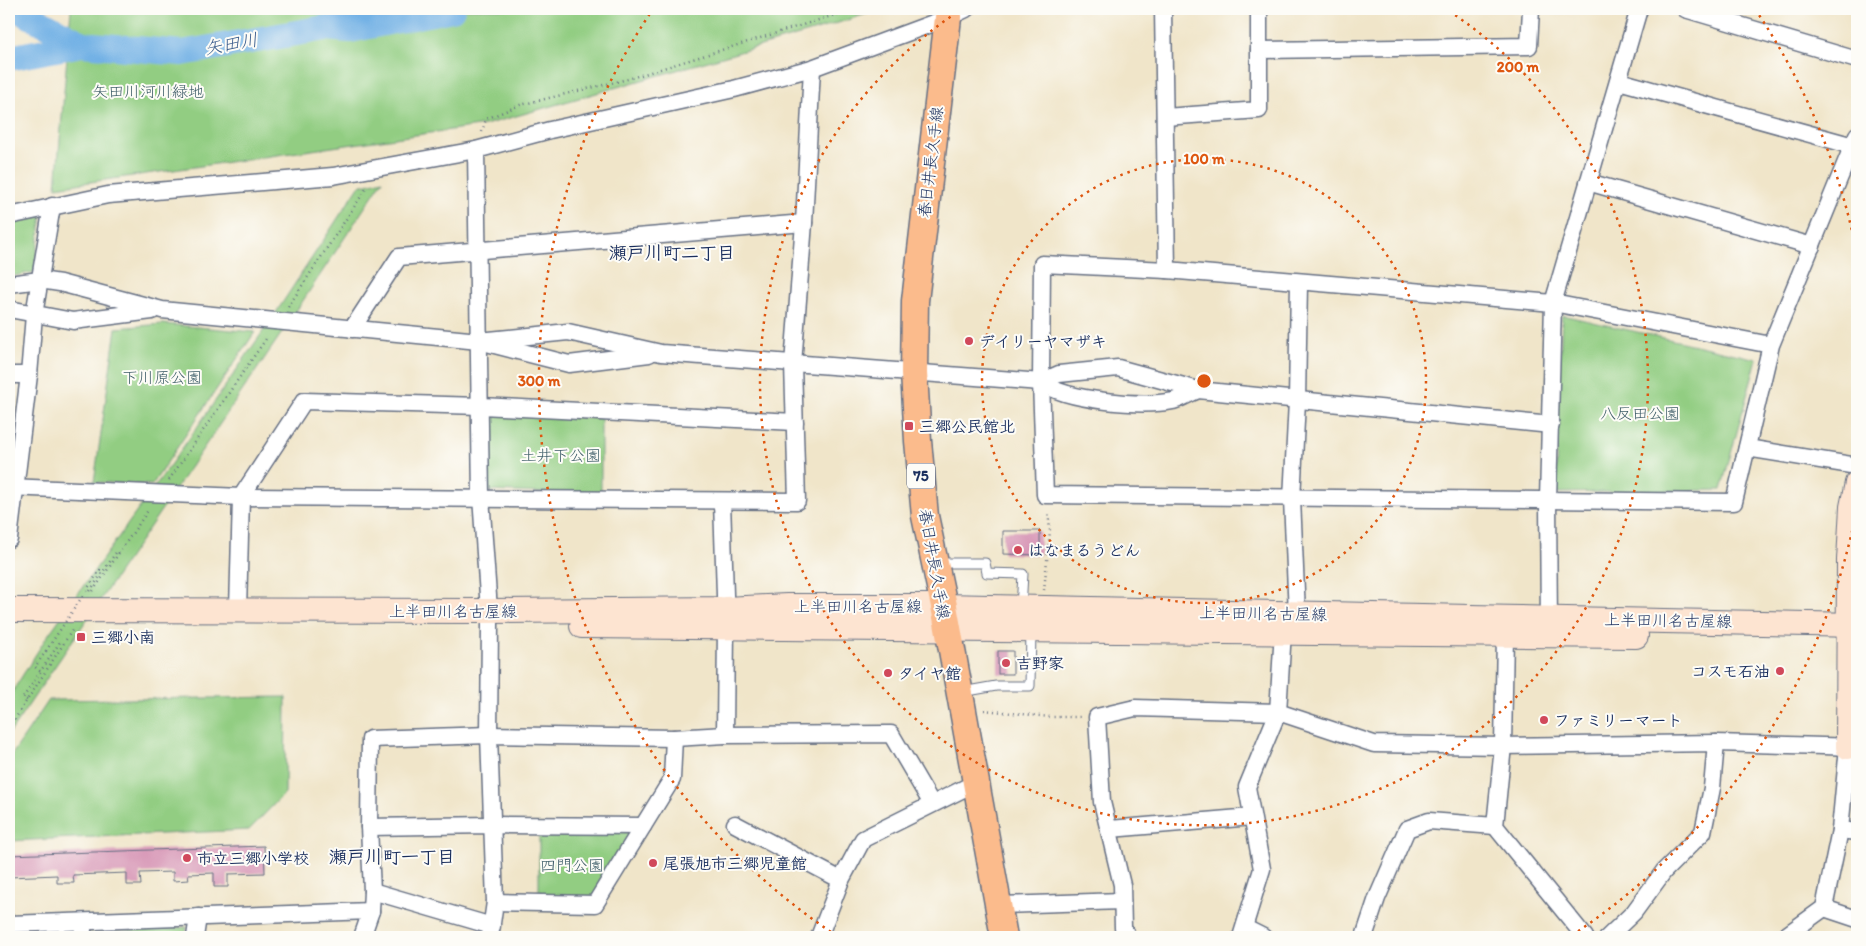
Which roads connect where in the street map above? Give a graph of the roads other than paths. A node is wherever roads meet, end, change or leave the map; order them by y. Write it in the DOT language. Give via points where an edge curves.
graph roads {
  1 [pos="1163,9"];
  2 [pos="1259,9"];
  3 [pos="1531,9"];
  4 [pos="1639,9"];
  5 [pos="1685,9"];
  6 [pos="953,11"];
  7 [pos="1259,50"];
  8 [pos="1857,60"];
  9 [pos="812,68"];
  10 [pos="1619,81"];
  11 [pos="1165,117"];
  12 [pos="1856,143"];
  13 [pos="476,150"];
  14 [pos="1588,182"];
  15 [pos="52,206"];
  16 [pos="9,216"];
  17 [pos="804,223"];
  18 [pos="1812,246"];
  19 [pos="476,250"];
  20 [pos="1167,270"];
  21 [pos="40,280"];
  22 [pos="1299,282"];
  23 [pos="9,284"];
  24 [pos="1553,303"];
  25 [pos="9,309"];
  26 [pos="162,310"];
  27 [pos="34,315"];
  28 [pos="352,330"];
  29 [pos="479,341"];
  30 [pos="1772,345"];
  31 [pos="661,353"];
  32 [pos="793,364"];
  33 [pos="914,373"];
  34 [pos="9,375"];
  35 [pos="29,375"];
  36 [pos="1041,382"];
  37 [pos="1198,390"];
  38 [pos="1297,401"];
  39 [pos="481,406"];
  40 [pos="795,422"];
  41 [pos="1551,425"];
  42 [pos="1747,448"];
  43 [pos="1857,466"];
  44 [pos="1857,483"];
  45 [pos="11,487"];
  46 [pos="241,497"];
  47 [pos="481,497"];
  48 [pos="1292,499"];
  49 [pos="1548,500"];
  50 [pos="722,501"];
  51 [pos="9,539"];
  52 [pos="935,563"];
  53 [pos="1021,608"];
  54 [pos="9,610"];
  55 [pos="238,610"];
  56 [pos="78,613"];
  57 [pos="945,617"];
  58 [pos="490,618"];
  59 [pos="726,618"];
  60 [pos="1290,623"];
  61 [pos="9,626"];
  62 [pos="1549,626"];
  63 [pos="1031,630"];
  64 [pos="1854,632"];
  65 [pos="1505,635"];
  66 [pos="960,700"];
  67 [pos="1278,712"];
  68 [pos="489,735"];
  69 [pos="725,735"];
  70 [pos="674,738"];
  71 [pos="1716,743"];
  72 [pos="1503,746"];
  73 [pos="1853,747"];
  74 [pos="977,782"];
  75 [pos="932,804"];
  76 [pos="1252,817"];
  77 [pos="735,824"];
  78 [pos="491,825"];
  79 [pos="643,826"];
  80 [pos="1495,826"];
  81 [pos="369,827"];
  82 [pos="1110,829"];
  83 [pos="1840,830"];
  84 [pos="1857,832"];
  85 [pos="841,880"];
  86 [pos="372,891"];
  87 [pos="1122,901"];
  88 [pos="495,902"];
  89 [pos="999,905"];
  90 [pos="1824,908"];
  91 [pos="371,910"];
  92 [pos="198,917"];
  93 [pos="1857,919"];
  94 [pos="9,924"];
  95 [pos="83,929"];
  96 [pos="491,932"];
  97 [pos="1243,932"];
  98 [pos="195,937"];
  99 [pos="362,937"];
  100 [pos="819,937"];
  101 [pos="1004,937"];
  102 [pos="1128,937"];
  103 [pos="1263,937"];
  104 [pos="1364,937"];
  105 [pos="1585,937"];
  106 [pos="1608,937"];
  107 [pos="1784,937"];
  1 -- 11 [label="street"];
  2 -- 7 [label="street"];
  3 -- 7 [label="street" via="1530,46"];
  4 -- 10 [label="street"];
  5 -- 8 [label="street"];
  6 -- 9 [label="street"];
  6 -- 33 [label="main road, 春日井長久手線 / 75" via="915,301"];
  7 -- 11 [label="street" via="1258,110"];
  9 -- 13 [label="street"];
  9 -- 17 [label="street"];
  10 -- 12 [label="street"];
  10 -- 14 [label="street"];
  11 -- 20 [label="street"];
  12 -- 18 [label="street"];
  13 -- 15 [label="street" via="323,177 108,195"];
  13 -- 19 [label="street"];
  14 -- 18 [label="street"];
  14 -- 24 [label="street"];
  15 -- 16 [label="street"];
  15 -- 21 [label="street"];
  17 -- 19 [label="street"];
  17 -- 32 [label="street"];
  18 -- 30 [label="street"];
  19 -- 28 [label="street" via="399,257"];
  19 -- 29 [label="street"];
  20 -- 22 [label="street"];
  20 -- 36 [label="street" via="1042,264"];
  21 -- 23 [label="street"];
  21 -- 26 [label="street" via="60,282"];
  21 -- 27 [label="street"];
  22 -- 24 [label="street"];
  22 -- 38 [label="street"];
  24 -- 30 [label="street"];
  24 -- 41 [label="street"];
  25 -- 27 [label="street"];
  26 -- 27 [label="street" via="73,321"];
  26 -- 28 [label="street"];
  27 -- 35 [label="street"];
  28 -- 29 [label="street"];
  29 -- 31 [label="street" via="568,332"];
  29 -- 31 [label="street" via="569,364"];
  29 -- 39 [label="street"];
  30 -- 42 [label="street"];
  31 -- 32 [label="street"];
  32 -- 33 [label="street"];
  32 -- 40 [label="street"];
  33 -- 36 [label="street"];
  33 -- 52 [label="main road, 春日井長久手線 / 75" via="925,516"];
  34 -- 35 [label="street"];
  35 -- 45 [label="street"];
  36 -- 37 [label="street" via="1059,374 1118,368"];
  36 -- 37 [label="street" via="1051,390 1113,402 1174,401"];
  36 -- 48 [label="street" via="1045,495"];
  37 -- 38 [label="street"];
  38 -- 41 [label="street"];
  38 -- 48 [label="street"];
  39 -- 40 [label="street"];
  39 -- 46 [label="street" via="304,401"];
  39 -- 47 [label="street"];
  40 -- 50 [label="street" via="797,501"];
  41 -- 49 [label="street"];
  42 -- 43 [label="street"];
  42 -- 49 [label="street" via="1734,502"];
  44 -- 64 [label="main road" via="1852,507"];
  45 -- 46 [label="street"];
  45 -- 51 [label="street"];
  46 -- 47 [label="street"];
  46 -- 55 [label="street"];
  47 -- 50 [label="street"];
  47 -- 58 [label="street"];
  48 -- 49 [label="street"];
  48 -- 60 [label="street"];
  49 -- 62 [label="street"];
  50 -- 59 [label="street"];
  52 -- 53 [label="lane" via="985,563 986,573 1023,574"];
  52 -- 57 [label="main road, 春日井長久手線 / 75"];
  53 -- 57 [label="main road, 上半田川名古屋線"];
  53 -- 60 [label="main road, 上半田川名古屋線"];
  54 -- 56 [label="main road, 上半田川名古屋線"];
  55 -- 56 [label="main road, 上半田川名古屋線"];
  55 -- 58 [label="main road, 上半田川名古屋線"];
  56 -- 58 [label="main road, 上半田川名古屋線"];
  56 -- 61 [label="main road, 上半田川名古屋線"];
  57 -- 59 [label="main road, 上半田川名古屋線"];
  57 -- 63 [label="main road, 上半田川名古屋線"];
  57 -- 66 [label="main road, 春日井長久手線 / 75"];
  58 -- 59 [label="main road, 上半田川名古屋線"];
  58 -- 68 [label="street"];
  59 -- 69 [label="street"];
  60 -- 62 [label="main road, 上半田川名古屋線"];
  60 -- 63 [label="main road, 上半田川名古屋線" via="1105,632"];
  60 -- 65 [label="main road, 上半田川名古屋線"];
  60 -- 67 [label="street"];
  62 -- 64 [label="main road, 上半田川名古屋線"];
  62 -- 65 [label="main road, 上半田川名古屋線"];
  63 -- 66 [label="lane" via="1030,686 996,686"];
  64 -- 73 [label="main road"];
  65 -- 72 [label="street"];
  66 -- 74 [label="main road, 春日井長久手線 / 75"];
  67 -- 72 [label="street" via="1374,744"];
  67 -- 76 [label="street" via="1247,788"];
  67 -- 82 [label="street" via="1135,708 1097,717 1102,802"];
  68 -- 70 [label="street"];
  68 -- 78 [label="street"];
  68 -- 81 [label="street" via="370,739"];
  69 -- 70 [label="street"];
  69 -- 75 [label="street" via="891,734"];
  70 -- 79 [label="street" via="672,779"];
  71 -- 72 [label="street"];
  71 -- 73 [label="street"];
  71 -- 106 [label="street" via="1712,788 1703,832 1664,871 1634,912"];
  72 -- 80 [label="street"];
  73 -- 83 [label="street"];
  74 -- 75 [label="street"];
  74 -- 89 [label="main road, 春日井長久手線 / 75"];
  75 -- 85 [label="street" via="864,839"];
  76 -- 82 [label="street"];
  76 -- 97 [label="street" via="1262,869"];
  77 -- 85 [label="street"];
  78 -- 79 [label="street"];
  78 -- 81 [label="street"];
  78 -- 88 [label="street"];
  79 -- 88 [label="street" via="595,904"];
  80 -- 104 [label="street" via="1429,821 1407,829 1376,898"];
  80 -- 105 [label="street"];
  81 -- 86 [label="street"];
  82 -- 87 [label="street" via="1122,884"];
  83 -- 84 [label="street"];
  83 -- 90 [label="street"];
  85 -- 100 [label="street"];
  86 -- 91 [label="street"];
  86 -- 96 [label="street"];
  87 -- 89 [label="street"];
  87 -- 102 [label="street"];
  88 -- 96 [label="street"];
  89 -- 101 [label="main road, 春日井長久手線 / 75"];
  90 -- 93 [label="street"];
  90 -- 107 [label="street"];
  91 -- 92 [label="street"];
  91 -- 99 [label="street"];
  92 -- 95 [label="street"];
  92 -- 98 [label="street"];
  94 -- 95 [label="street"];
  97 -- 103 [label="street"];
}
